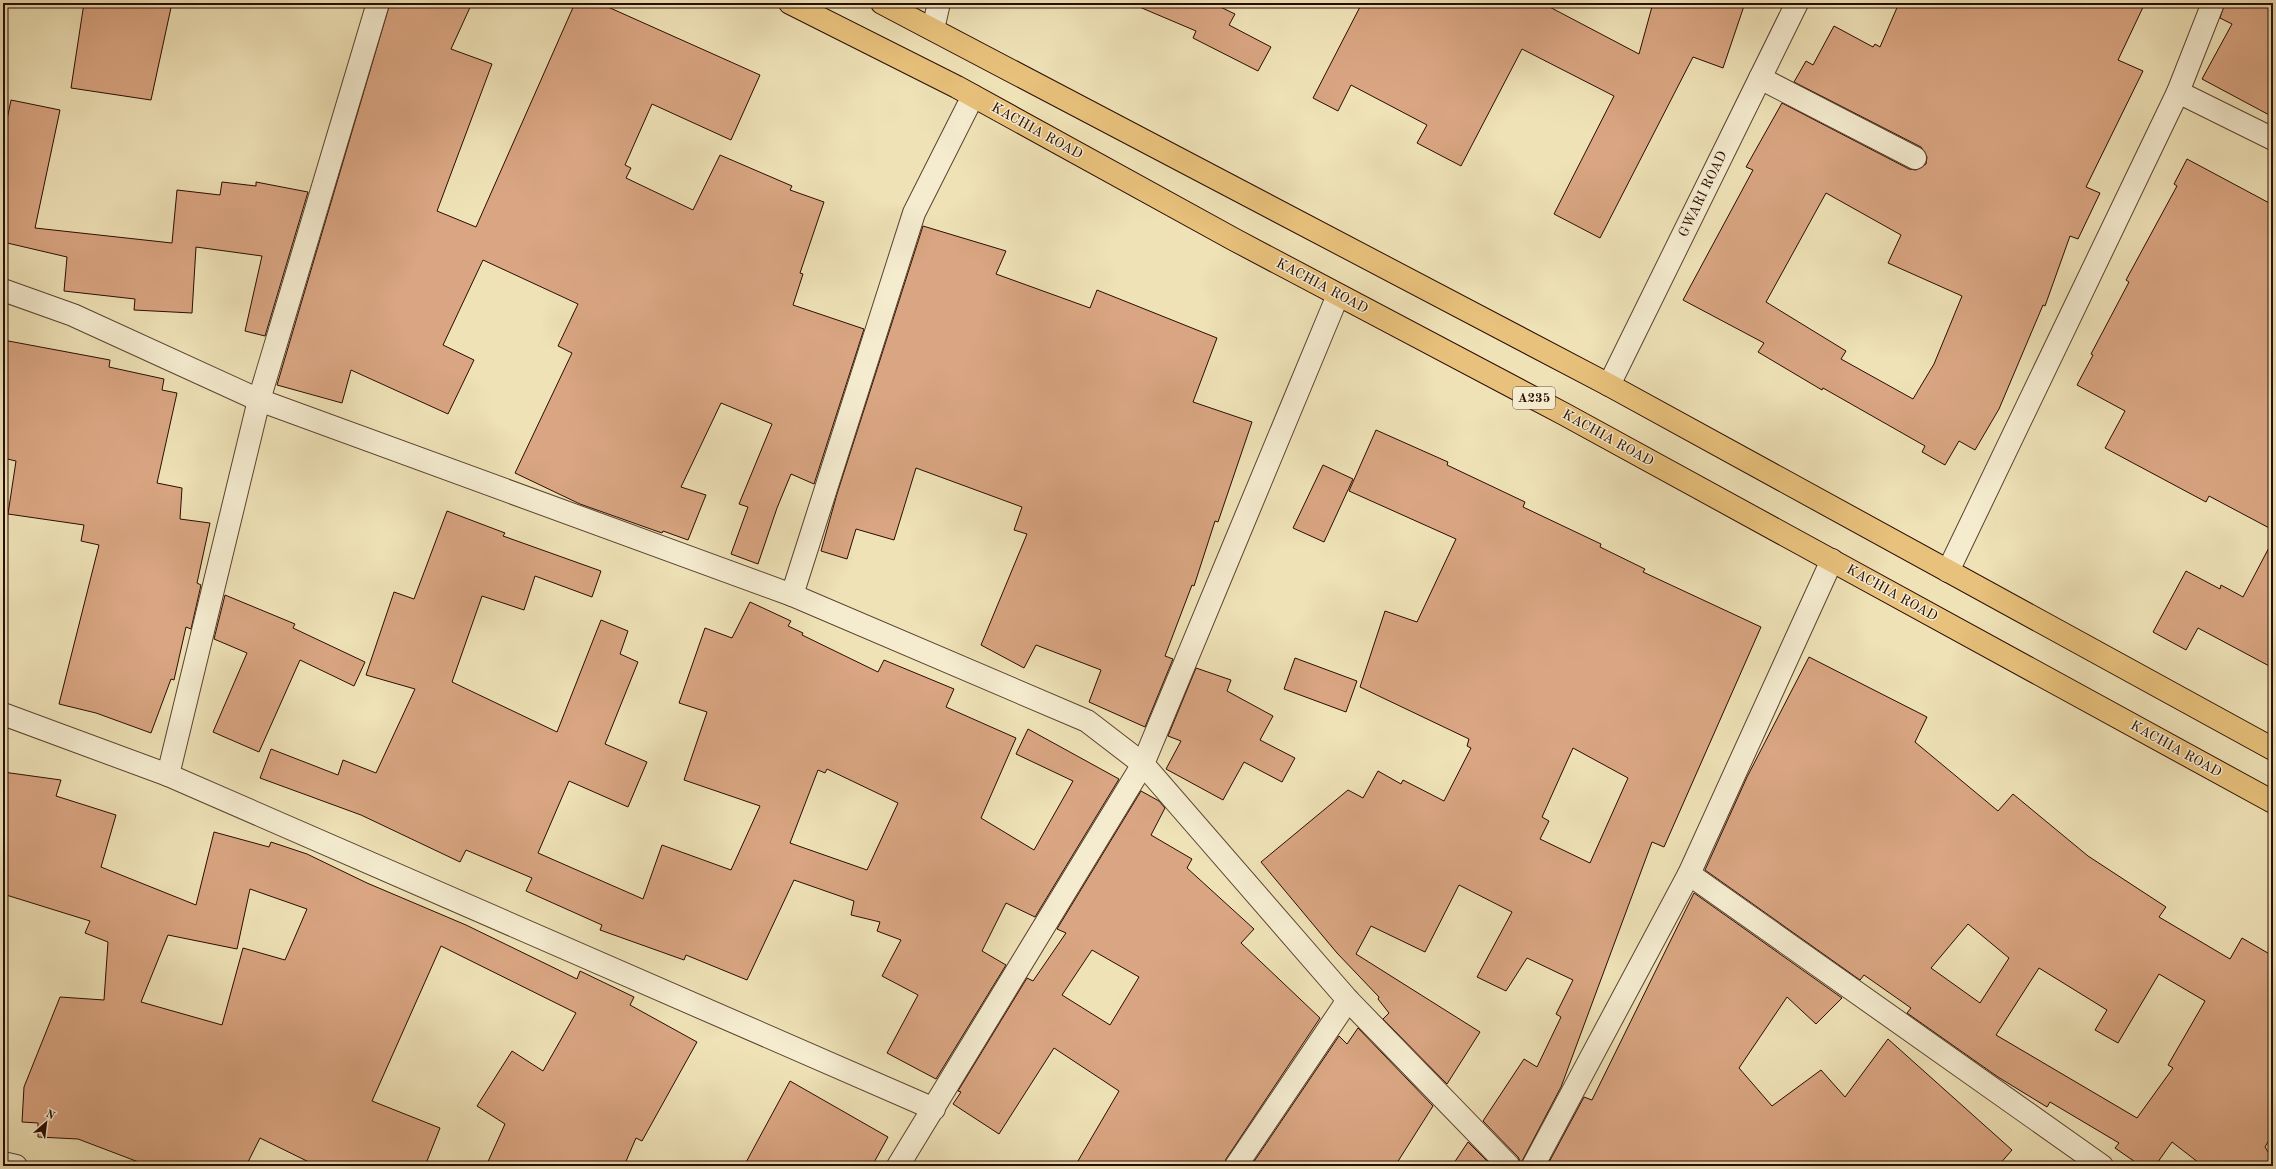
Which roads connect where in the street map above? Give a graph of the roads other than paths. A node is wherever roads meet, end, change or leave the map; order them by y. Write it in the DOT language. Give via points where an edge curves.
graph roads {
  1 [pos="790,3"];
  2 [pos="882,3"];
  3 [pos="939,3"];
  4 [pos="1796,3"];
  5 [pos="2213,3"];
  6 [pos="374,4"];
  7 [pos="933,29"];
  8 [pos="1760,78"];
  9 [pos="2178,92"];
  10 [pos="973,96"];
  11 [pos="2273,139"];
  12 [pos="1915,158"];
  13 [pos="3,290"];
  14 [pos="1338,295"];
  15 [pos="1609,385"];
  16 [pos="260,400"];
  17 [pos="1832,560"];
  18 [pos="1948,571"];
  19 [pos="792,595"];
  20 [pos="3,714"];
  21 [pos="2273,749"];
  22 [pos="1143,764"];
  23 [pos="168,775"];
  24 [pos="2273,802"];
  25 [pos="1689,874"];
  26 [pos="1348,1000"];
  27 [pos="934,1109"];
  28 [pos="3,1163"];
  29 [pos="16,1166"];
  30 [pos="898,1166"];
  31 [pos="1236,1166"];
  32 [pos="1509,1166"];
  33 [pos="1533,1166"];
  34 [pos="2102,1166"];
  1 -- 10 [label="highway, KACHIA ROAD / A235"];
  2 -- 7 [label="highway"];
  3 -- 7 [label="street"];
  4 -- 8 [label="street, GWARI ROAD"];
  5 -- 9 [label="street"];
  6 -- 16 [label="street"];
  7 -- 15 [label="highway"];
  8 -- 12 [label="street"];
  8 -- 15 [label="street, GWARI ROAD"];
  9 -- 11 [label="street"];
  9 -- 18 [label="street"];
  10 -- 14 [label="highway, KACHIA ROAD / A235"];
  10 -- 19 [label="street" via="914,212"];
  13 -- 16 [label="street" via="73,315"];
  14 -- 17 [label="highway, KACHIA ROAD / A235"];
  14 -- 22 [label="street"];
  15 -- 18 [label="highway"];
  16 -- 19 [label="street"];
  16 -- 23 [label="street"];
  17 -- 24 [label="highway, KACHIA ROAD / A235"];
  17 -- 25 [label="street"];
  18 -- 21 [label="highway"];
  19 -- 22 [label="street" via="1087,721"];
  20 -- 23 [label="street"];
  22 -- 26 [label="street"];
  22 -- 27 [label="street"];
  23 -- 27 [label="street"];
  25 -- 33 [label="street"];
  25 -- 34 [label="street"];
  26 -- 31 [label="street"];
  26 -- 32 [label="street"];
  27 -- 30 [label="street"];
  28 -- 29 [label="street"];
}
